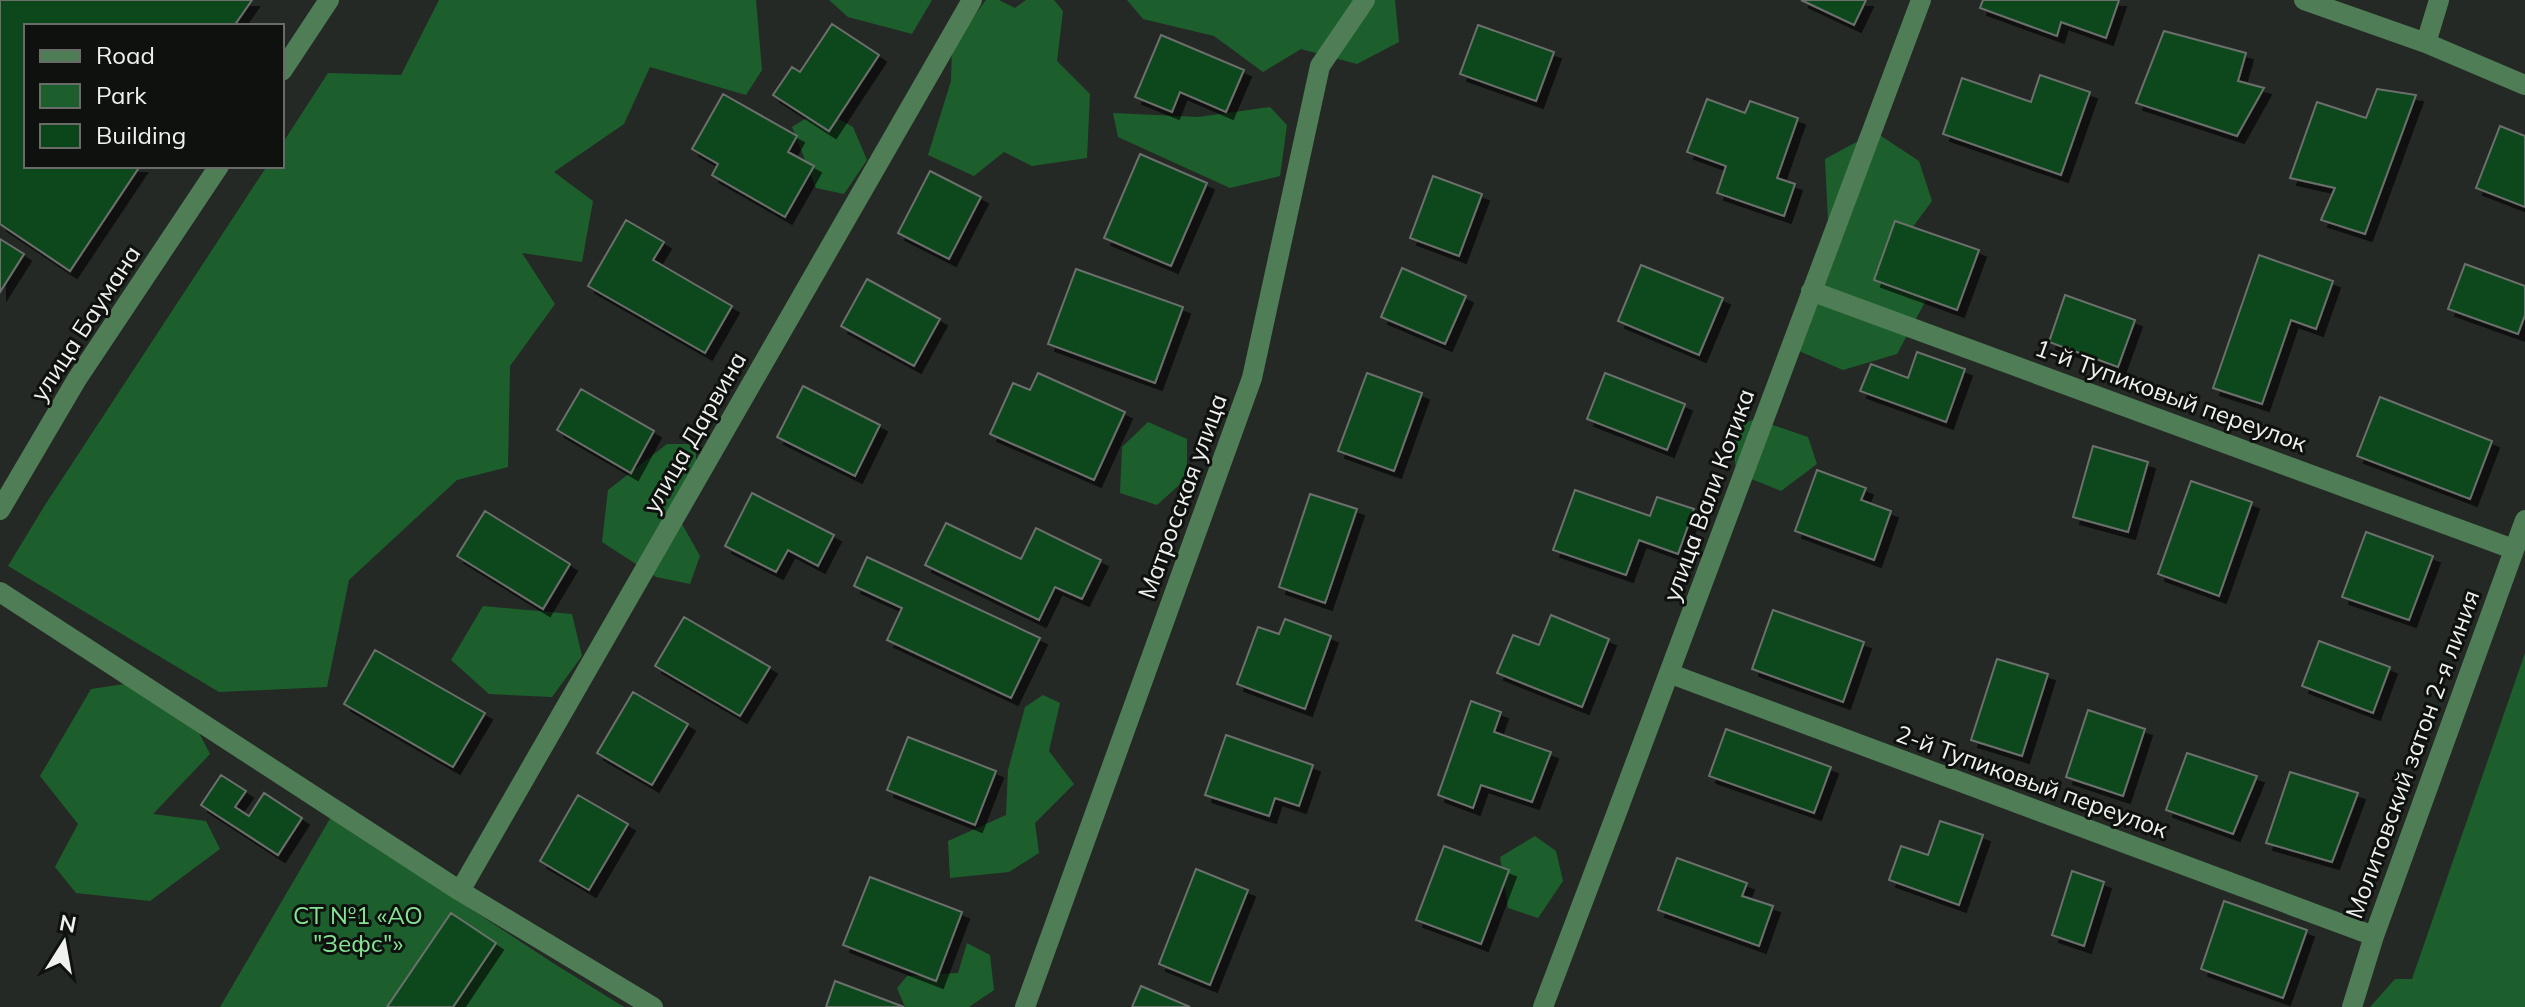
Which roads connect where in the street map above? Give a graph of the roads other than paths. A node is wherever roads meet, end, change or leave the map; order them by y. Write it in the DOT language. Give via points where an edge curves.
graph roads {
  1 [pos="329,0"];
  2 [pos="972,0"];
  3 [pos="1365,0"];
  4 [pos="1921,0"];
  5 [pos="2304,0"];
  6 [pos="2439,0"];
  7 [pos="2426,43"];
  8 [pos="284,68"];
  9 [pos="2525,85"];
  10 [pos="218,168"];
  11 [pos="1811,291"];
  12 [pos="0,510"];
  13 [pos="2525,520"];
  14 [pos="2513,549"];
  15 [pos="0,592"];
  16 [pos="1671,674"];
  17 [pos="460,891"];
  18 [pos="2374,936"];
  19 [pos="653,1007"];
  20 [pos="1025,1007"];
  21 [pos="1543,1007"];
  22 [pos="2352,1007"];
  1 -- 8 [label="street"];
  2 -- 17 [label="street, улица Дарвина"];
  3 -- 20 [label="street, Матросская улица" via="1320,66 1252,378"];
  4 -- 11 [label="street, улица Вали Котика"];
  5 -- 7 [label="street"];
  6 -- 7 [label="street"];
  7 -- 9 [label="street"];
  10 -- 12 [label="street, улица Баумана" via="77,379"];
  11 -- 14 [label="street, 1-й Тупиковый переулок"];
  11 -- 16 [label="street, улица Вали Котика"];
  13 -- 14 [label="street, Молитовский затон 2-я линия"];
  14 -- 18 [label="street, Молитовский затон 2-я линия"];
  15 -- 17 [label="street"];
  16 -- 18 [label="street, 2-й Тупиковый переулок"];
  16 -- 21 [label="street, улица Вали Котика"];
  17 -- 19 [label="street"];
  18 -- 22 [label="street, Молитовский затон 2-я линия"];
}
